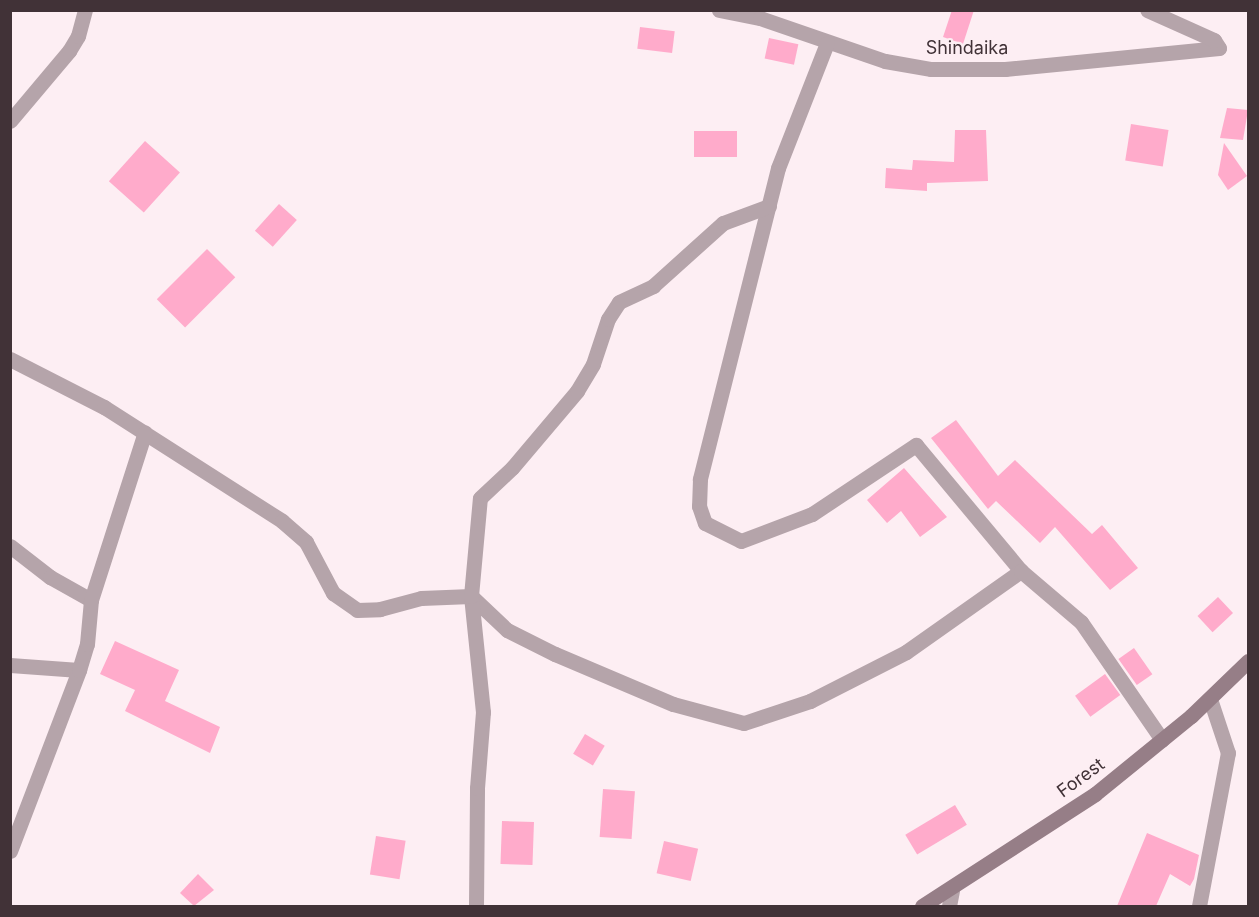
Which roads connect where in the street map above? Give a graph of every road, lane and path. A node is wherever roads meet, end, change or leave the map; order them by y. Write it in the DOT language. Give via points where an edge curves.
graph roads {
  1 [pos="85,10"];
  2 [pos="719,10"];
  3 [pos="1147,10"];
  4 [pos="762,14"];
  5 [pos="827,44"];
  6 [pos="10,121"];
  7 [pos="769,206"];
  8 [pos="10,359"];
  9 [pos="145,432"];
  10 [pos="10,546"];
  11 [pos="1022,571"];
  12 [pos="471,596"];
  13 [pos="91,600"];
  14 [pos="1248,661"];
  15 [pos="10,665"];
  16 [pos="79,670"];
  17 [pos="1210,699"];
  18 [pos="1162,740"];
  19 [pos="10,851"];
  20 [pos="952,890"];
  21 [pos="476,906"];
  22 [pos="922,906"];
  23 [pos="949,906"];
  24 [pos="1199,906"];
  1 -- 6 [label="street" via="69,51"];
  2 -- 4 [label="street, Shindaika"];
  3 -- 5 [label="street, Shindaika" via="1220,46 1216,50 1005,69 931,69"];
  4 -- 5 [label="street, Shindaika"];
  5 -- 7 [label="street" via="778,168"];
  7 -- 11 [label="street" via="700,479 699,506 705,523 741,541 812,514 916,446"];
  7 -- 12 [label="street" via="723,223 653,286 619,302 577,391 512,468 480,498"];
  8 -- 9 [label="street"];
  9 -- 12 [label="street" via="282,521 306,542 333,593 357,610 380,609 421,598"];
  9 -- 13 [label="street"];
  10 -- 13 [label="street" via="50,577"];
  11 -- 12 [label="street" via="906,652 810,701 744,723 673,704 555,654 507,630"];
  11 -- 18 [label="street" via="1081,622"];
  12 -- 21 [label="street" via="483,712 477,788"];
  13 -- 16 [label="street" via="87,644"];
  14 -- 17 [label="street, Forest"];
  15 -- 16 [label="street"];
  16 -- 19 [label="street"];
  17 -- 18 [label="street, Forest"];
  17 -- 24 [label="street" via="1228,753"];
  18 -- 20 [label="street, Forest" via="1095,794"];
  20 -- 22 [label="street, Forest"];
  20 -- 23 [label="street"];
}
